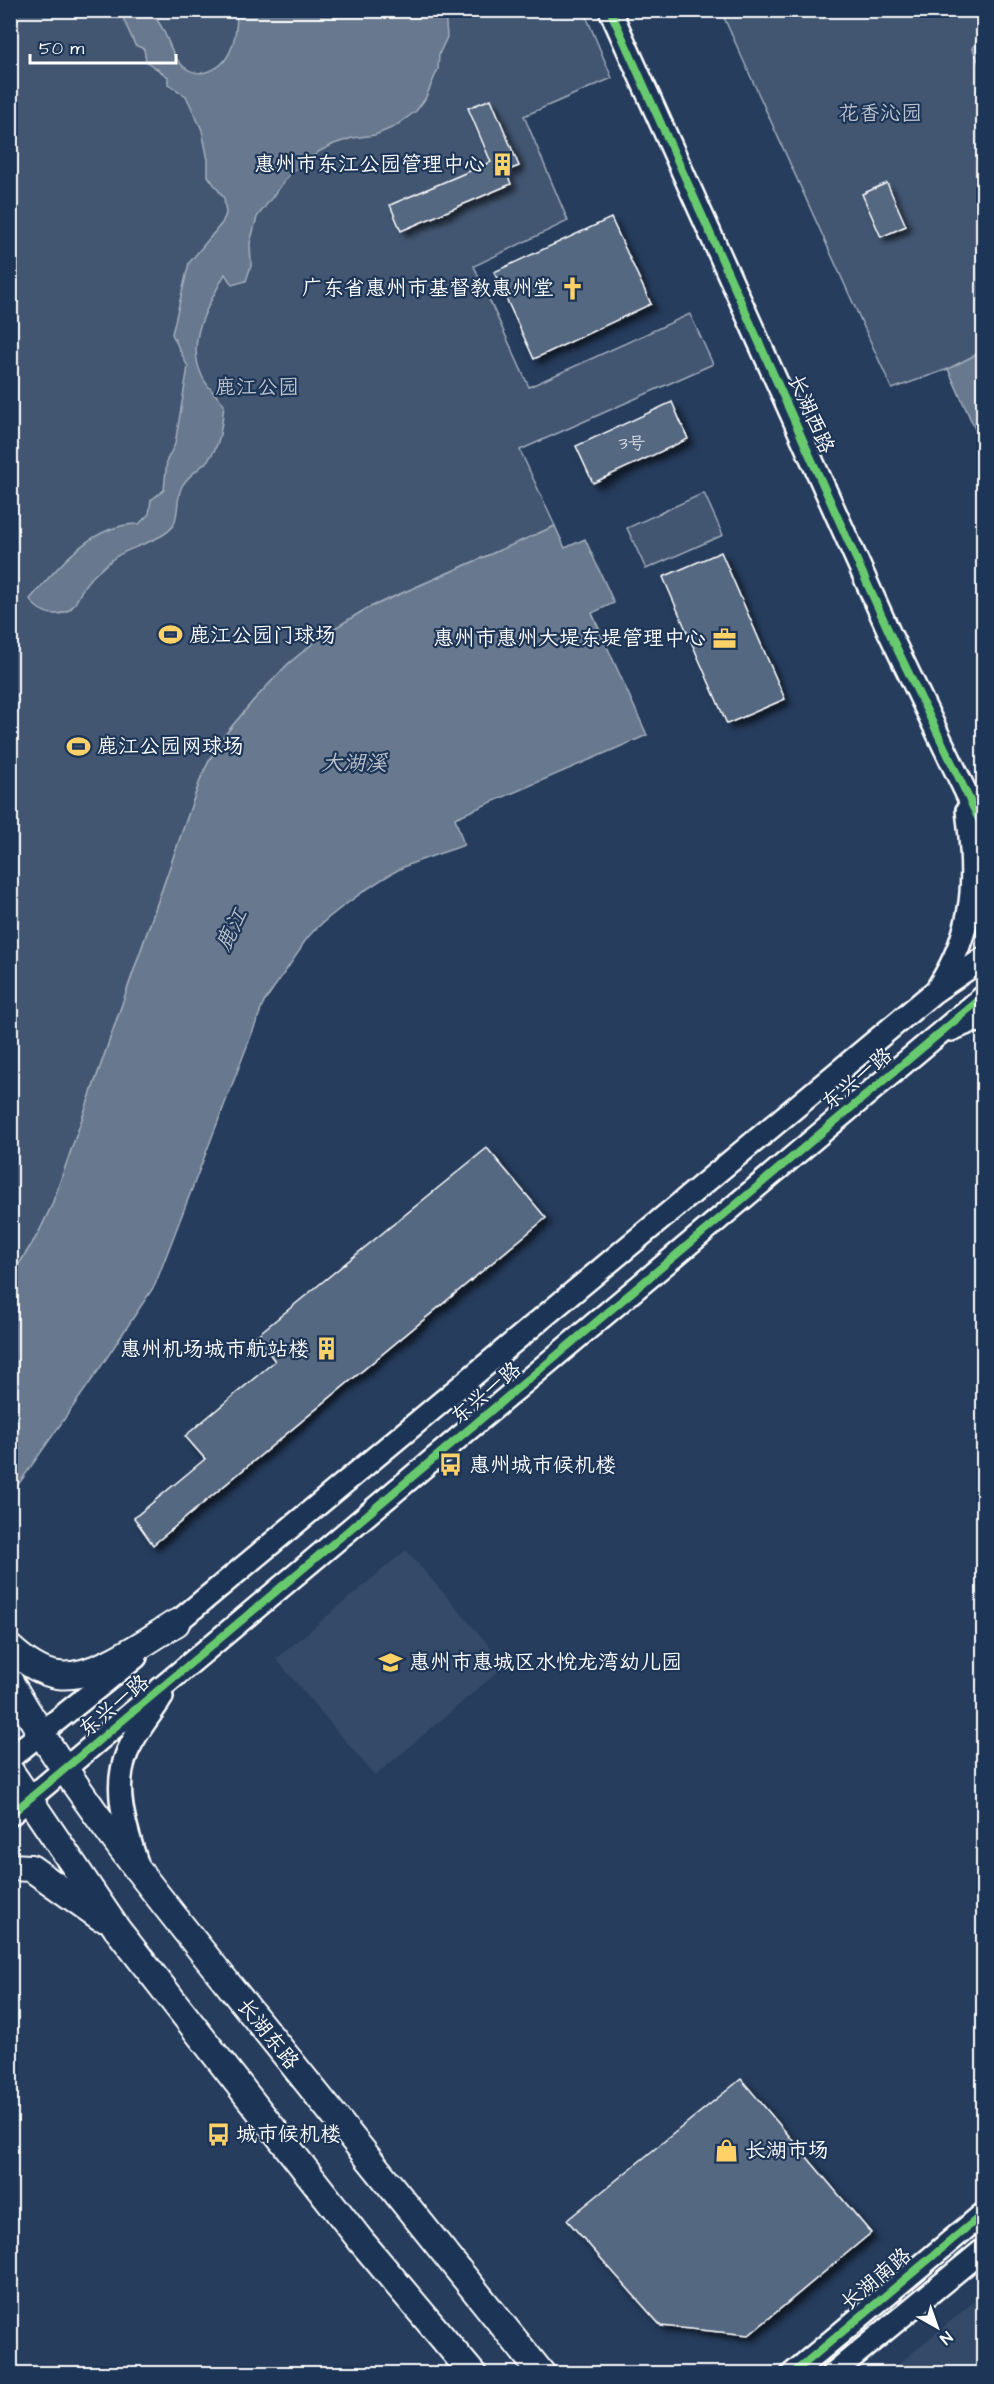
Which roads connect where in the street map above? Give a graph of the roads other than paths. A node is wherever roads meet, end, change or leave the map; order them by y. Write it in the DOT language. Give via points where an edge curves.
graph roads {
  1 [pos="610,10"];
  2 [pos="965,794"];
  3 [pos="984,830"];
  4 [pos="984,958"];
  5 [pos="934,992"];
  6 [pos="984,996"];
  7 [pos="984,1021"];
  8 [pos="934,1038"];
  9 [pos="176,1623"];
  10 [pos="10,1648"];
  11 [pos="174,1680"];
  12 [pos="10,1682"];
  13 [pos="41,1735"];
  14 [pos="10,1758"];
  15 [pos="65,1770"];
  16 [pos="10,1771"];
  17 [pos="20,1808"];
  18 [pos="10,1867"];
  19 [pos="140,1875"];
  20 [pos="117,1929"];
  21 [pos="984,2213"];
  22 [pos="984,2249"];
  23 [pos="473,2373"];
  24 [pos="542,2373"];
  25 [pos="792,2373"];
  26 [pos="832,2373"];
  1 -- 2 [label="street, 长湖西路"];
  2 -- 3 [label="street, 长湖西路"];
  2 -- 5 [label="street" via="972,903 961,942"];
  4 -- 5 [label="street, 东兴一路"];
  5 -- 9 [label="street, 东兴一路"];
  6 -- 8 [label="street, 东兴一路"];
  7 -- 8 [label="street" via="970,1022"];
  8 -- 11 [label="street, 东兴一路"];
  9 -- 10 [label="main road" via="108,1663 76,1675 56,1675 40,1669"];
  9 -- 13 [label="street, 东兴一路"];
  11 -- 15 [label="street, 东兴一路"];
  11 -- 19 [label="street" via="127,1752 121,1773 122,1812"];
  12 -- 13 [label="main road, 长湖东路"];
  13 -- 14 [label="street, 东兴一路"];
  13 -- 15 [label="main road, 长湖东路"];
  15 -- 17 [label="street, 东兴一路"];
  15 -- 19 [label="main road, 长湖东路"];
  16 -- 17 [label="main road"];
  17 -- 20 [label="main road"];
  18 -- 20 [label="main road" via="31,1868"];
  19 -- 24 [label="main road, 长湖东路"];
  20 -- 23 [label="main road" via="362,2241"];
  21 -- 25 [label="street, 长湖南路"];
  22 -- 26 [label="street"];
}
